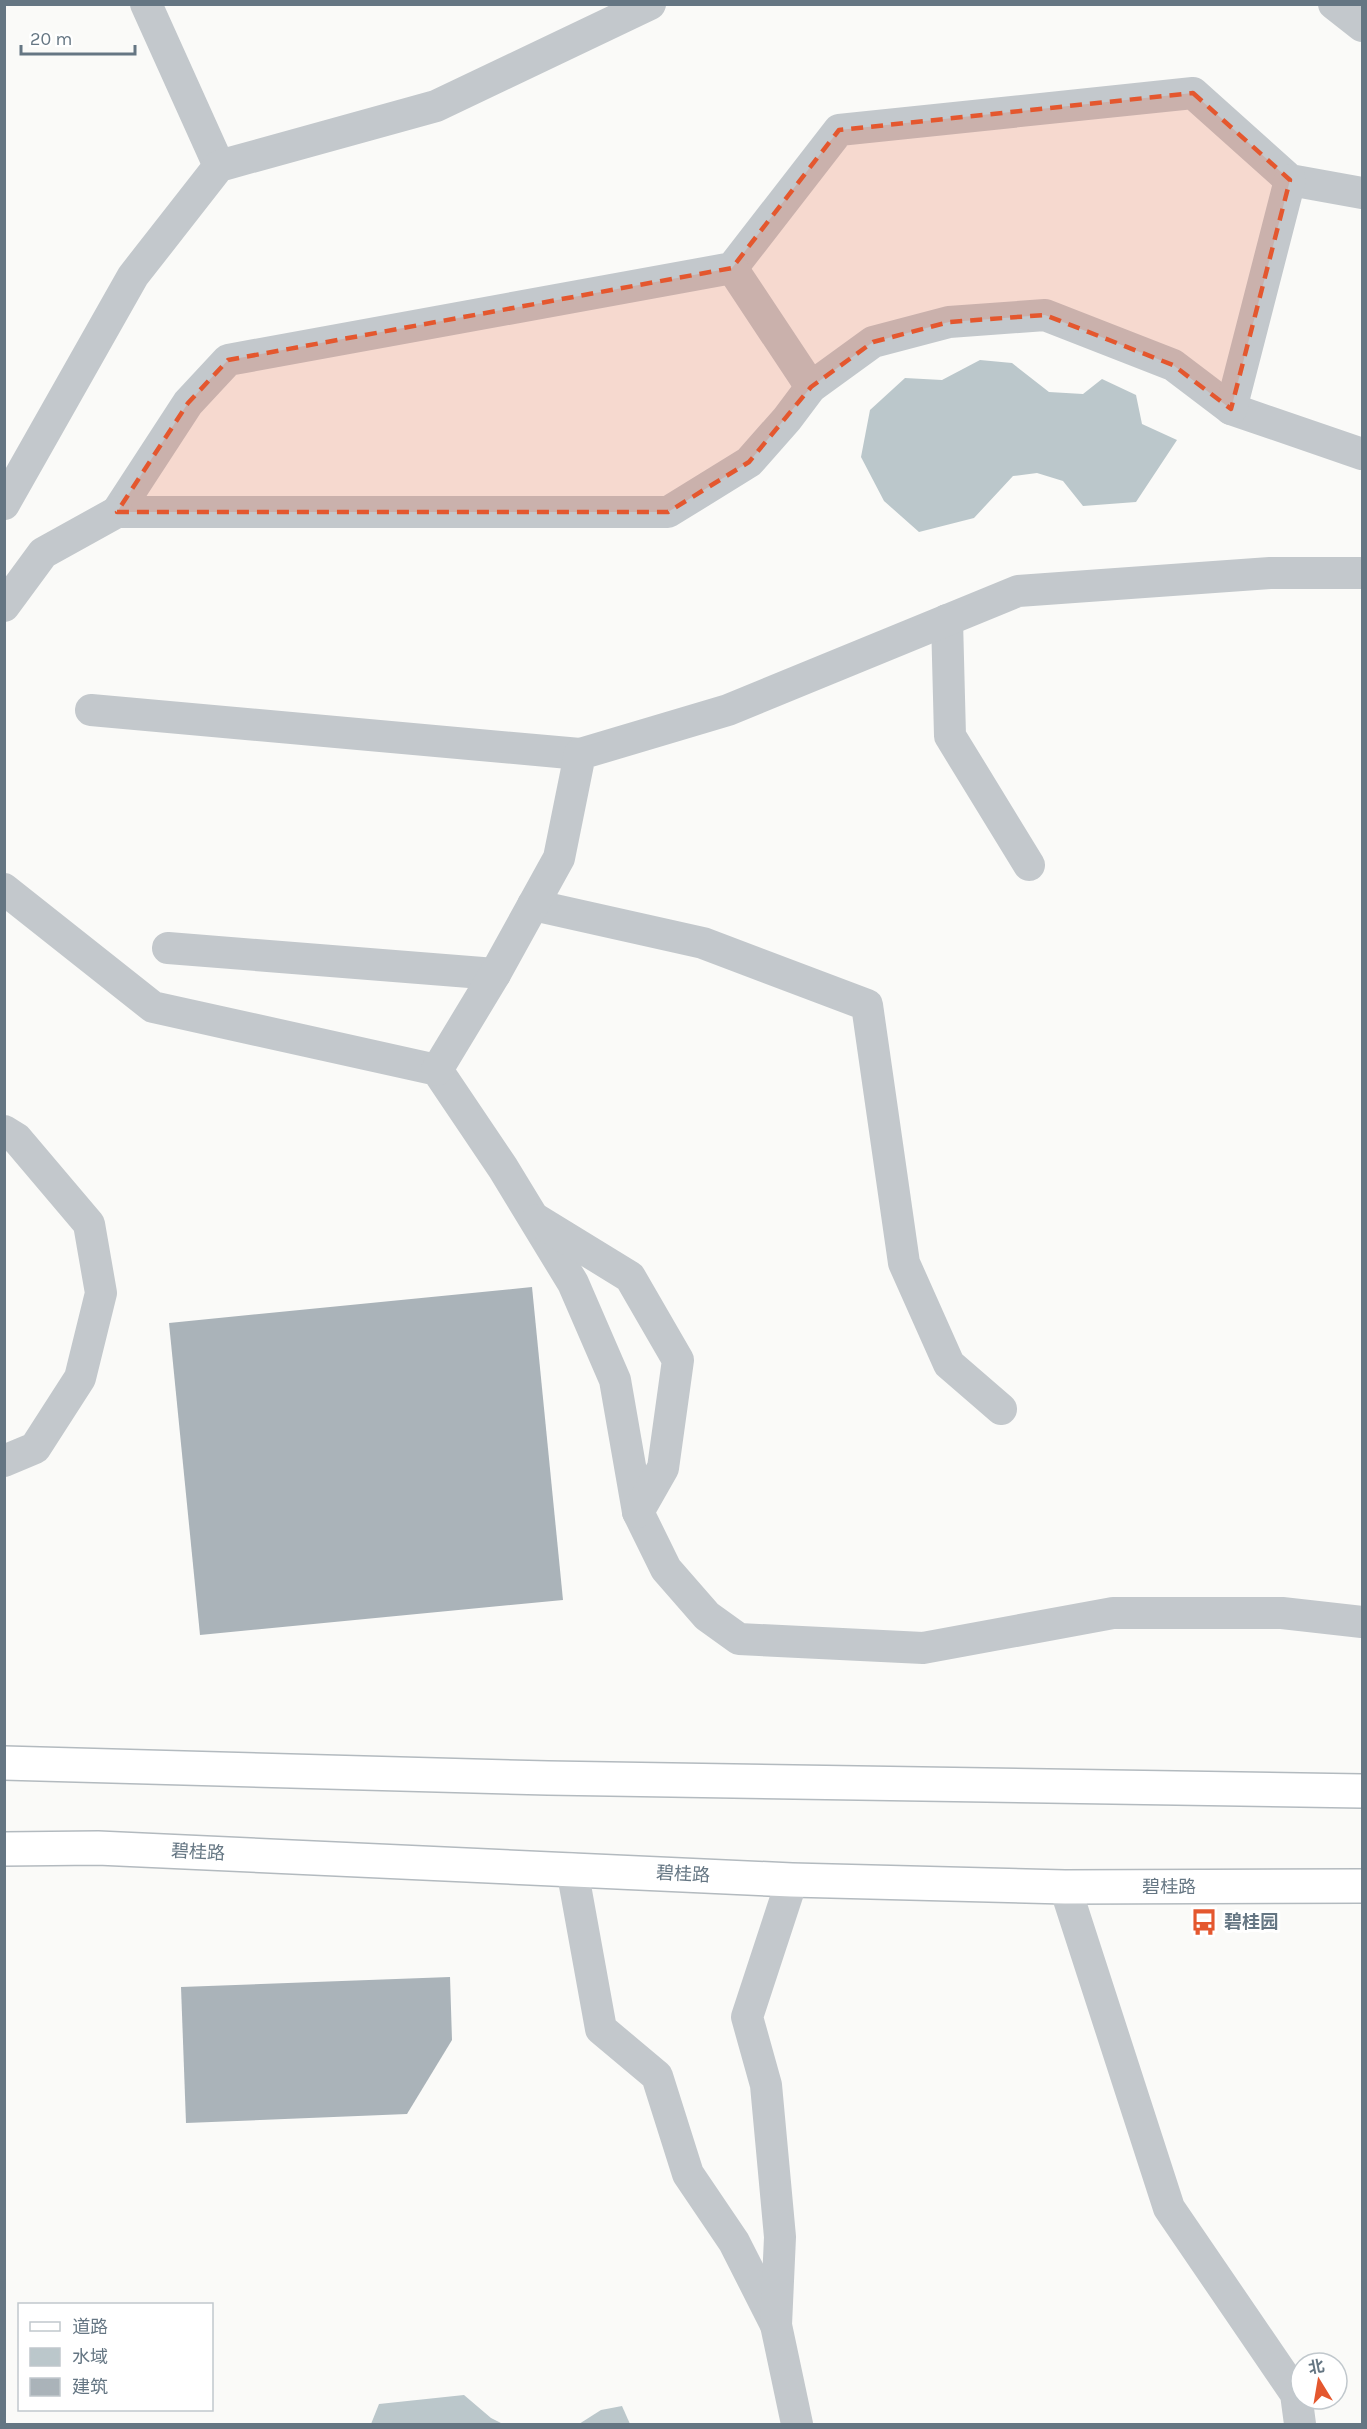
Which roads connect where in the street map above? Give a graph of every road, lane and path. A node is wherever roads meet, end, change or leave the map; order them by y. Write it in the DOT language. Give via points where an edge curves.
graph roads {
  1 [pos="146,4"];
  2 [pos="650,4"];
  3 [pos="1334,4"];
  4 [pos="1362,27"];
  5 [pos="219,166"];
  6 [pos="1290,180"];
  7 [pos="1362,193"];
  8 [pos="732,268"];
  9 [pos="811,387"];
  10 [pos="1231,409"];
  11 [pos="1362,454"];
  12 [pos="4,504"];
  13 [pos="117,512"];
  14 [pos="1362,573"];
  15 [pos="4,606"];
  16 [pos="947,620"];
  17 [pos="91,710"];
  18 [pos="580,754"];
  19 [pos="1029,865"];
  20 [pos="4,889"];
  21 [pos="533,905"];
  22 [pos="168,948"];
  23 [pos="495,974"];
  24 [pos="437,1070"];
  25 [pos="4,1131"];
  26 [pos="532,1217"];
  27 [pos="1001,1408"];
  28 [pos="4,1461"];
  29 [pos="638,1512"];
  30 [pos="1362,1622"];
  31 [pos="4,1763"];
  32 [pos="1362,1791"];
  33 [pos="4,1849"];
  34 [pos="572,1869"];
  35 [pos="792,1880"];
  36 [pos="1362,1886"];
  37 [pos="1065,1887"];
  38 [pos="776,2325"];
  39 [pos="797,2424"];
  40 [pos="1300,2424"];
  1 -- 5 [label="street"];
  2 -- 5 [label="street" via="436,106"];
  3 -- 4 [label="street"];
  5 -- 12 [label="street" via="134,276"];
  6 -- 7 [label="street"];
  6 -- 8 [label="street" via="1193,93 839,130"];
  6 -- 10 [label="street"];
  8 -- 9 [label="street"];
  8 -- 13 [label="street" via="228,360 188,403"];
  9 -- 10 [label="street" via="873,342 949,322 1045,315 1173,365"];
  9 -- 13 [label="street" via="749,462 668,512"];
  10 -- 11 [label="street"];
  13 -- 15 [label="street" via="43,553"];
  14 -- 16 [label="street" via="1270,573 1018,591"];
  16 -- 18 [label="street" via="728,710"];
  16 -- 19 [label="street" via="950,736"];
  17 -- 18 [label="street"];
  18 -- 21 [label="street" via="559,858"];
  20 -- 24 [label="street" via="153,1007"];
  21 -- 23 [label="street"];
  21 -- 27 [label="street" via="703,943 867,1005 904,1263 950,1364"];
  22 -- 23 [label="street"];
  23 -- 24 [label="street"];
  24 -- 26 [label="street"];
  25 -- 28 [label="street" via="17,1139 89,1224 101,1293 80,1378 35,1448"];
  26 -- 29 [label="street" via="573,1283 615,1380"];
  26 -- 29 [label="street" via="630,1277 678,1360 663,1468"];
  29 -- 30 [label="street" via="666,1569 707,1616 740,1639 923,1648 1113,1613 1282,1612"];
  31 -- 32 [label="street" via="560,1778"];
  33 -- 34 [label="street, 碧桂路" via="98,1848"];
  34 -- 35 [label="street, 碧桂路"];
  34 -- 38 [label="street" via="601,2029 657,2076 687,2174 734,2242"];
  35 -- 37 [label="street, 碧桂路"];
  35 -- 38 [label="street" via="747,2017 766,2085 780,2237"];
  36 -- 37 [label="street, 碧桂路"];
  37 -- 40 [label="street" via="1169,2208 1296,2394"];
  38 -- 39 [label="street"];
}
